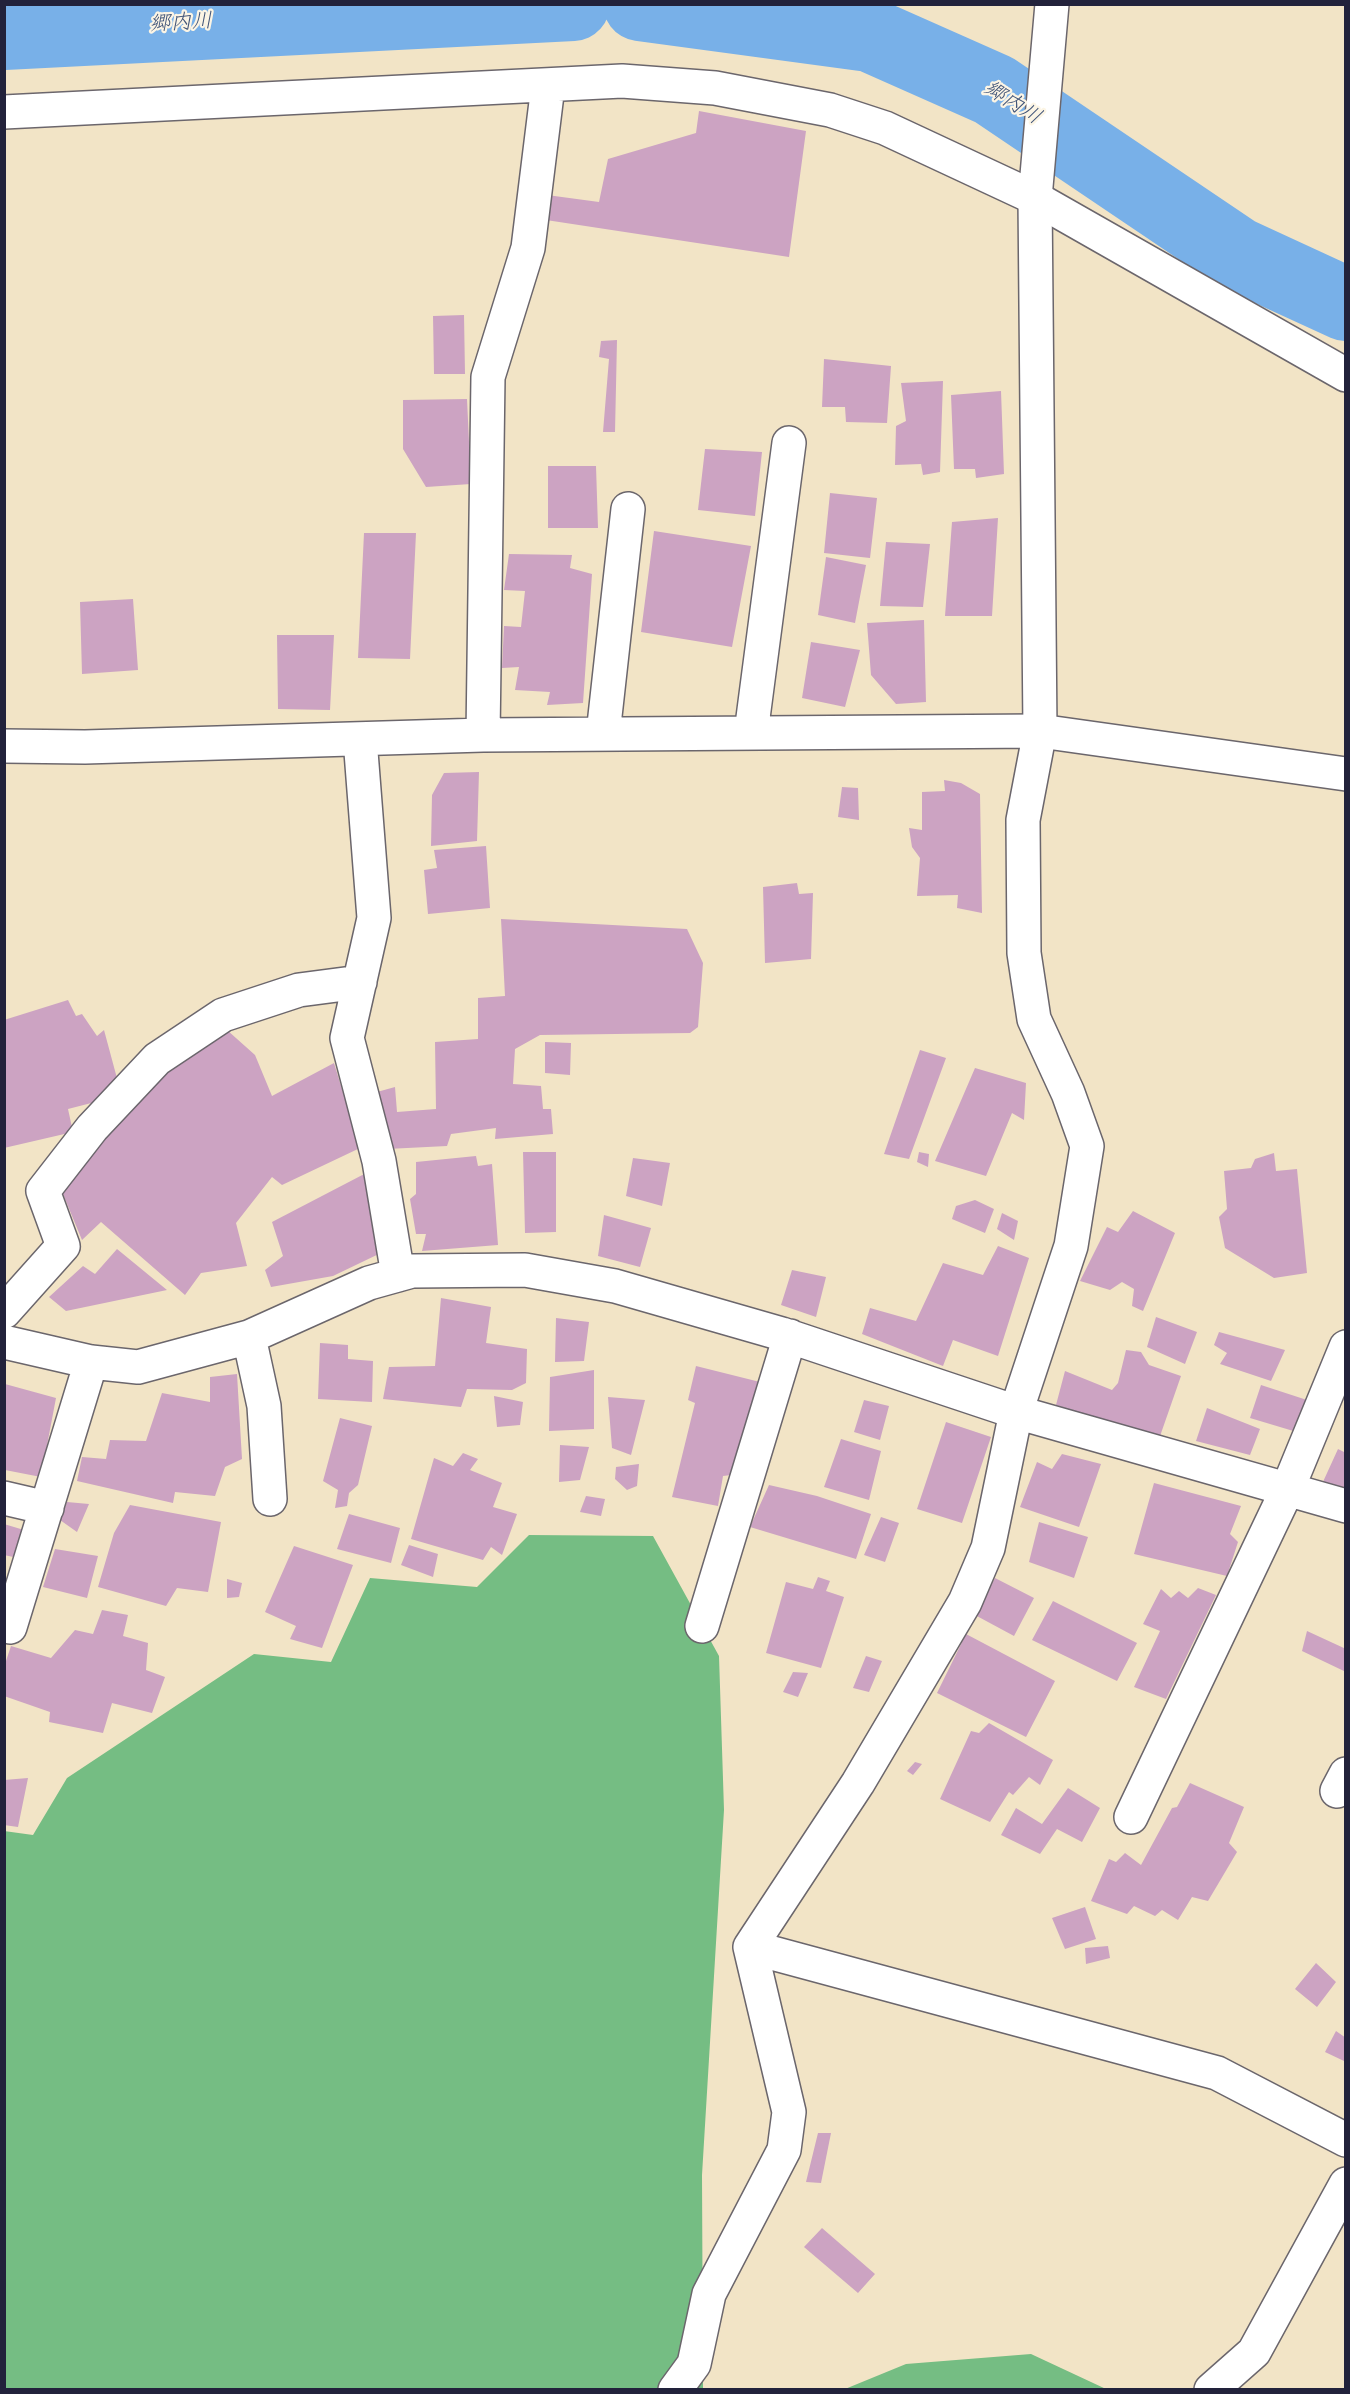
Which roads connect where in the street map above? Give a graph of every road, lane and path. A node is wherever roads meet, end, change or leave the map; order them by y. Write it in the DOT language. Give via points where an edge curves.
graph roads {
  1 [pos="1052,7"];
  2 [pos="548,86"];
  3 [pos="4,112"];
  4 [pos="1035,198"];
  5 [pos="1346,375"];
  6 [pos="789,443"];
  7 [pos="628,509"];
  8 [pos="1040,731"];
  9 [pos="751,733"];
  10 [pos="603,734"];
  11 [pos="483,735"];
  12 [pos="360,739"];
  13 [pos="4,746"];
  14 [pos="1346,774"];
  15 [pos="360,982"];
  16 [pos="398,1275"];
  17 [pos="4,1312"];
  18 [pos="790,1336"];
  19 [pos="249,1337"];
  20 [pos="4,1342"];
  21 [pos="1346,1347"];
  22 [pos="91,1362"];
  23 [pos="1016,1412"];
  24 [pos="1288,1488"];
  25 [pos="4,1498"];
  26 [pos="270,1499"];
  27 [pos="1346,1506"];
  28 [pos="47,1508"];
  29 [pos="702,1626"];
  30 [pos="10,1627"];
  31 [pos="1131,1817"];
  32 [pos="750,1947"];
  33 [pos="1346,2140"];
  34 [pos="1346,2184"];
  35 [pos="675,2390"];
  36 [pos="1211,2390"];
  1 -- 4 [label="street"];
  2 -- 3 [label="street"];
  2 -- 4 [label="street" via="622,81 715,88 830,110 885,128"];
  2 -- 11 [label="street" via="528,248 489,377"];
  4 -- 5 [label="street"];
  4 -- 8 [label="street"];
  6 -- 9 [label="street"];
  7 -- 10 [label="street"];
  8 -- 9 [label="street"];
  8 -- 14 [label="street"];
  8 -- 23 [label="street" via="1023,820 1024,953 1034,1019 1087,1146 1071,1246"];
  9 -- 10 [label="street"];
  10 -- 11 [label="street"];
  11 -- 12 [label="street"];
  12 -- 13 [label="street"];
  12 -- 15 [label="street" via="374,918"];
  15 -- 16 [label="street" via="347,1038 379,1161"];
  15 -- 17 [label="street" via="299,990 223,1015 157,1059 92,1128 43,1191 63,1246"];
  16 -- 18 [label="street" via="412,1271 525,1270 615,1286"];
  16 -- 19 [label="street" via="369,1283"];
  18 -- 23 [label="street"];
  18 -- 29 [label="street"];
  19 -- 22 [label="street" via="138,1366"];
  19 -- 26 [label="street" via="264,1406"];
  20 -- 22 [label="street"];
  21 -- 24 [label="street"];
  22 -- 28 [label="street"];
  23 -- 24 [label="street"];
  23 -- 32 [label="street" via="988,1548 965,1602 858,1783"];
  24 -- 27 [label="street"];
  24 -- 31 [label="street"];
  25 -- 28 [label="street"];
  28 -- 30 [label="street"];
  32 -- 33 [label="street" via="1217,2073"];
  32 -- 35 [label="street" via="789,2112 784,2150 709,2294 694,2364"];
  34 -- 36 [label="street" via="1254,2352"];
}
